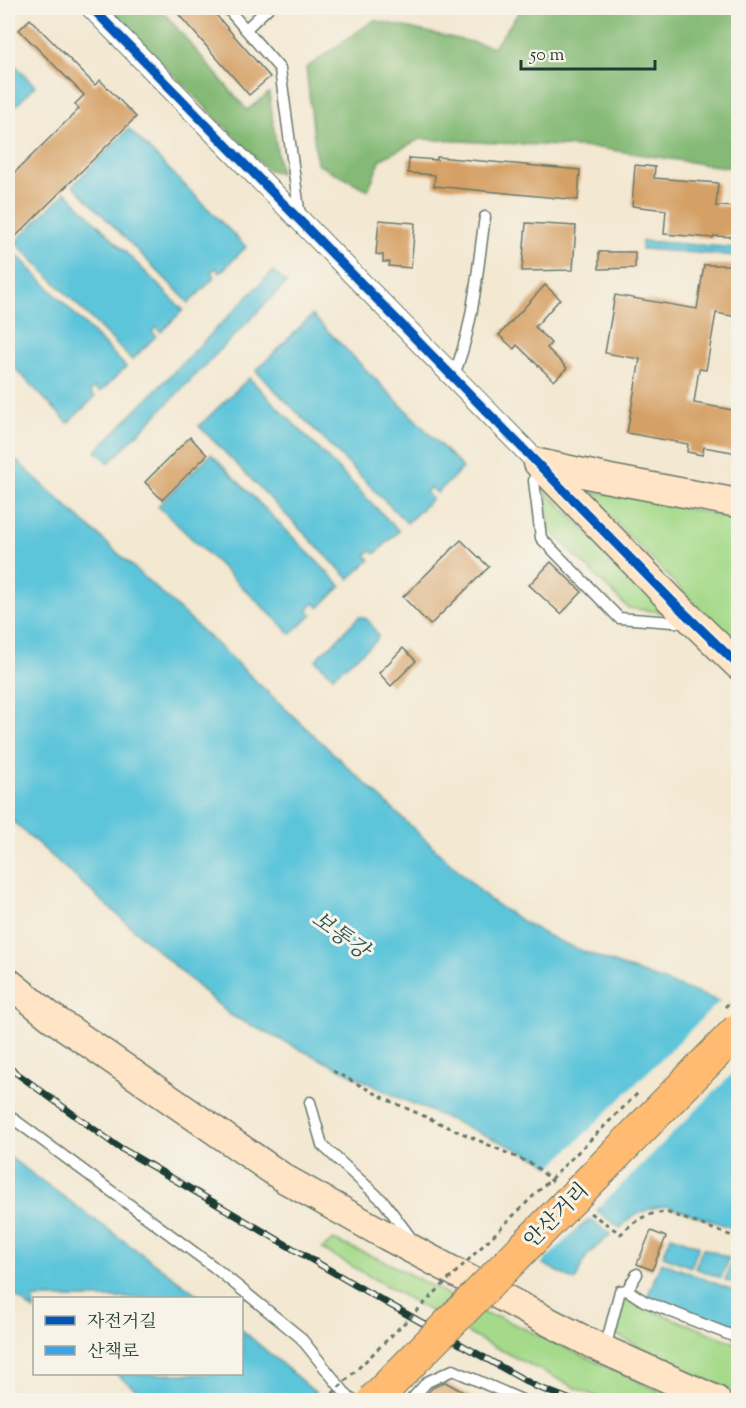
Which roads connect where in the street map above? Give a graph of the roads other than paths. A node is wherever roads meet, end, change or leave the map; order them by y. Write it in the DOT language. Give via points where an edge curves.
graph roads {
  1 [pos="92,8"];
  2 [pos="227,8"];
  3 [pos="268,8"];
  4 [pos="246,29"];
  5 [pos="484,217"];
  6 [pos="300,219"];
  7 [pos="453,377"];
  8 [pos="538,463"];
  9 [pos="738,503"];
  10 [pos="697,624"];
  11 [pos="738,665"];
  12 [pos="8,982"];
  13 [pos="730,1020"];
  14 [pos="310,1102"];
  15 [pos="8,1115"];
  16 [pos="426,1257"];
  17 [pos="637,1274"];
  18 [pos="627,1290"];
  19 [pos="738,1338"];
  20 [pos="600,1348"];
  21 [pos="353,1401"];
  22 [pos="374,1401"];
  23 [pos="411,1401"];
  24 [pos="522,1401"];
  25 [pos="716,1401"];
  1 -- 6 [label="street"];
  2 -- 4 [label="lane"];
  3 -- 4 [label="lane"];
  4 -- 6 [label="lane" via="280,69"];
  5 -- 7 [label="lane" via="470,316"];
  6 -- 7 [label="street"];
  7 -- 8 [label="street"];
  8 -- 9 [label="main road"];
  8 -- 10 [label="main road"];
  8 -- 10 [label="lane" via="534,481 541,538 611,610 619,618"];
  10 -- 11 [label="main road"];
  12 -- 16 [label="main road" via="51,1017 285,1179"];
  13 -- 22 [label="main road, 안산거리, bridge"];
  14 -- 16 [label="lane" via="322,1145 384,1202"];
  15 -- 21 [label="lane" via="214,1267 300,1337"];
  16 -- 20 [label="main road"];
  17 -- 18 [label="lane"];
  18 -- 19 [label="lane" via="644,1301"];
  18 -- 20 [label="lane" via="620,1291 608,1337"];
  20 -- 25 [label="main road"];
  23 -- 24 [label="lane" via="427,1382 453,1370"];
}
